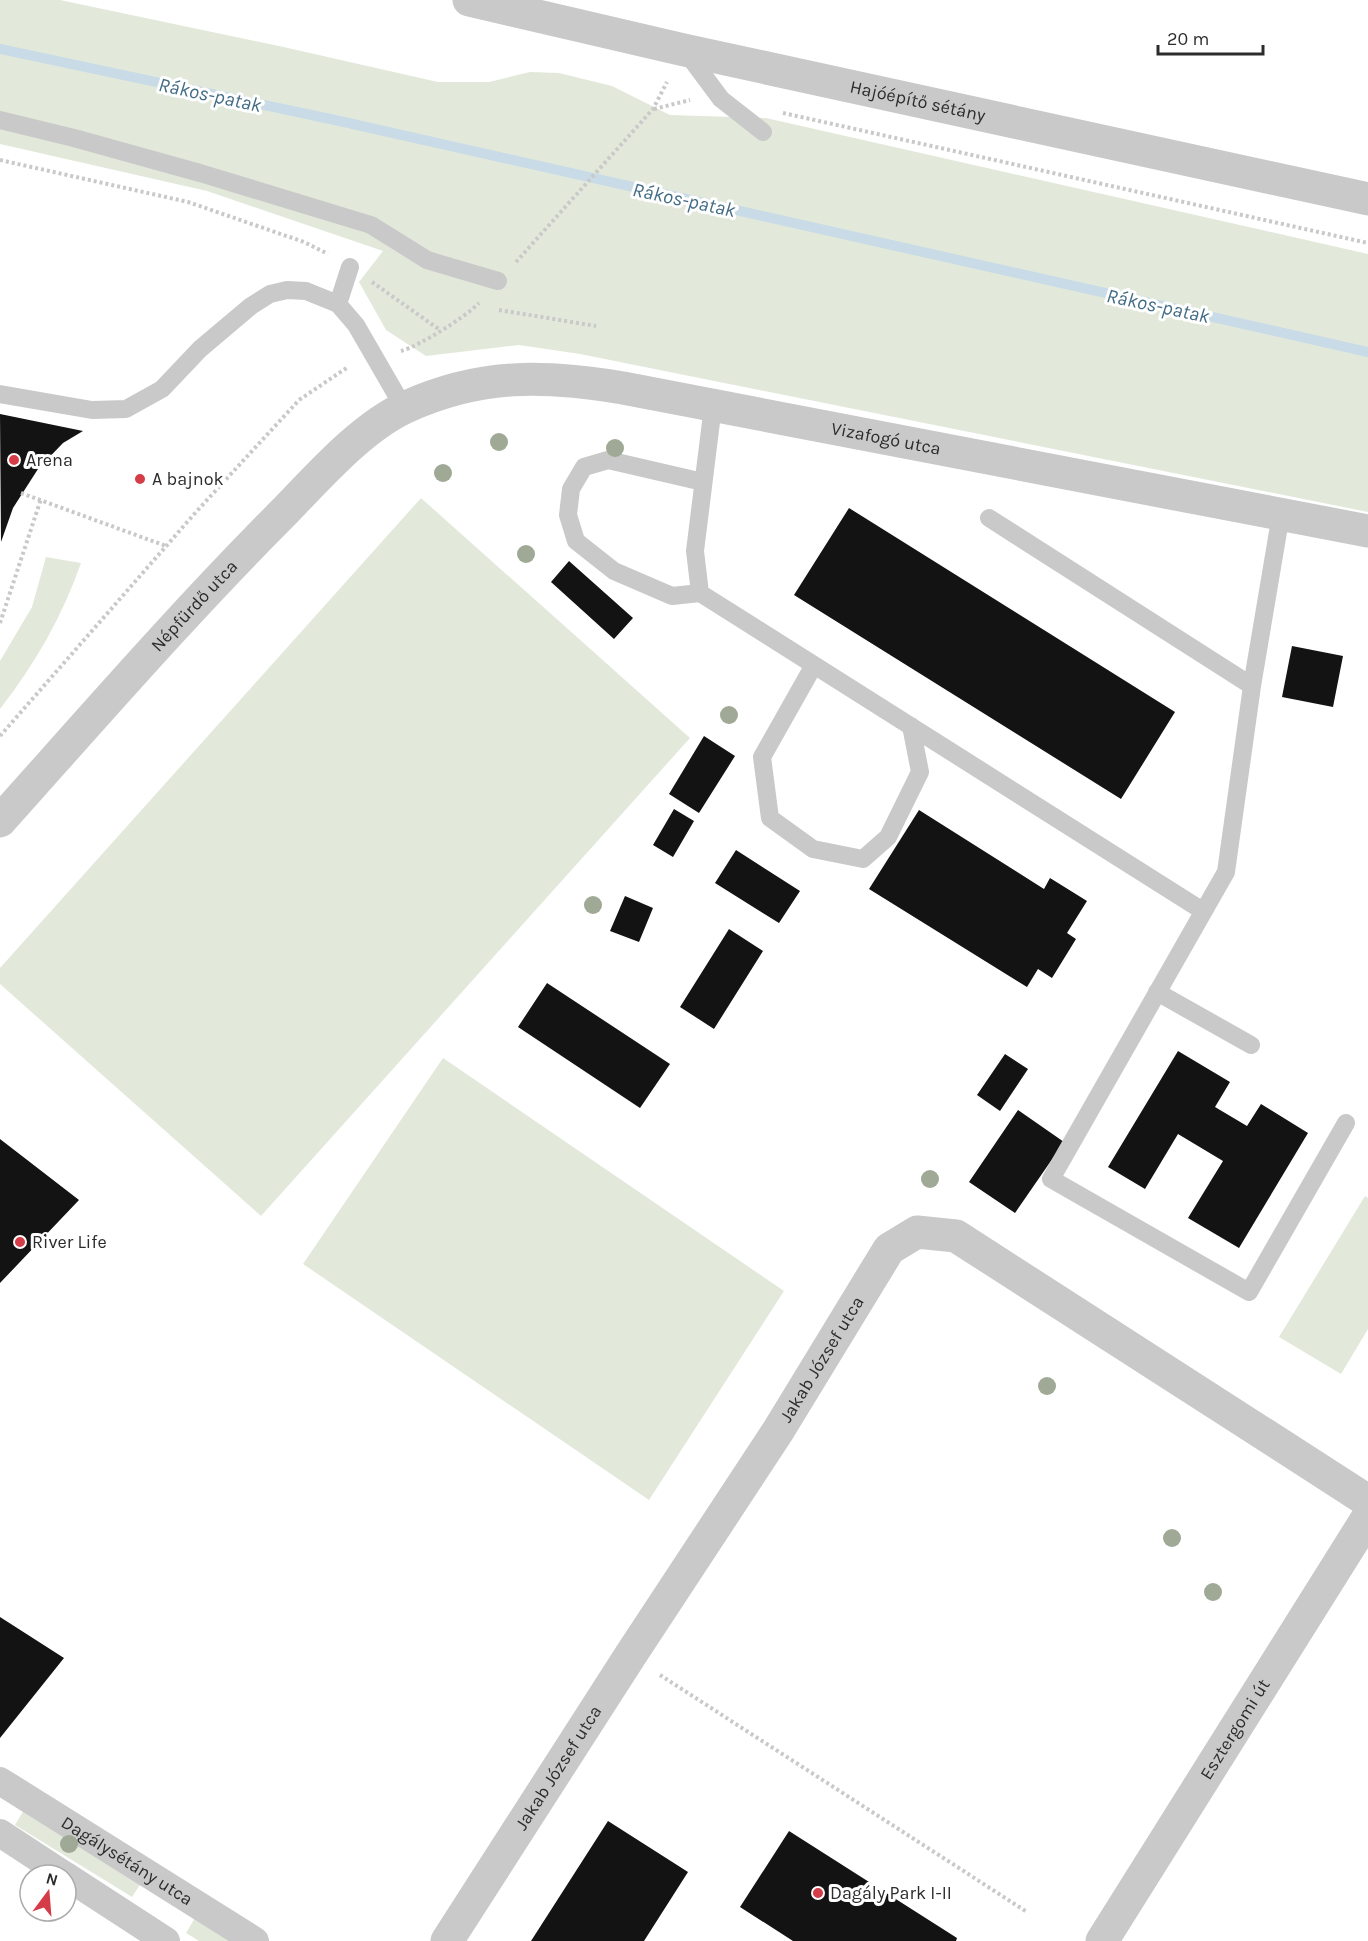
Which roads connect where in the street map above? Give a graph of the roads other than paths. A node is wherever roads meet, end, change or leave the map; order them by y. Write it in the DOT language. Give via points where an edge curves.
graph roads {
  1 [pos="469,0"];
  2 [pos="684,50"];
  3 [pos="0,120"];
  4 [pos="763,132"];
  5 [pos="1368,199"];
  6 [pos="350,267"];
  7 [pos="498,281"];
  8 [pos="338,304"];
  9 [pos="0,394"];
  10 [pos="713,406"];
  11 [pos="404,408"];
  12 [pos="703,482"];
  13 [pos="1281,514"];
  14 [pos="989,518"];
  15 [pos="1368,531"];
  16 [pos="700,593"];
  17 [pos="814,665"];
  18 [pos="1252,686"];
  19 [pos="911,726"];
  20 [pos="0,821"];
  21 [pos="1203,911"];
  22 [pos="1157,992"];
  23 [pos="1251,1045"];
  24 [pos="1346,1123"];
  25 [pos="1368,1501"];
  26 [pos="1368,1517"];
  27 [pos="0,1781"];
  28 [pos="0,1833"];
  29 [pos="45,1863"];
  30 [pos="78,1884"];
  31 [pos="166,1941"];
  32 [pos="255,1941"];
  33 [pos="447,1941"];
  34 [pos="1102,1941"];
  1 -- 2 [label="street, Hajóépítő sétány"];
  2 -- 4 [label="lane" via="722,99"];
  2 -- 5 [label="street, Hajóépítő sétány"];
  3 -- 7 [label="lane" via="371,225 427,260"];
  6 -- 8 [label="lane"];
  8 -- 9 [label="lane" via="306,291 270,294 200,350 162,388 126,409 92,410"];
  8 -- 11 [label="lane" via="356,325"];
  10 -- 11 [label="street, Vizafogó utca" via="578,380 531,378 487,381 447,390"];
  10 -- 12 [label="lane"];
  10 -- 13 [label="street, Vizafogó utca"];
  11 -- 20 [label="street, Népfürdő utca" via="334,461 225,571"];
  12 -- 16 [label="lane" via="695,551"];
  12 -- 16 [label="lane" via="608,460 584,467 571,489 568,515 576,541 614,571 672,596"];
  13 -- 15 [label="street, Vizafogó utca"];
  13 -- 18 [label="lane"];
  14 -- 18 [label="lane"];
  16 -- 17 [label="lane"];
  17 -- 19 [label="lane"];
  17 -- 19 [label="lane" via="762,757 770,818 813,849 863,859 888,837 920,772"];
  18 -- 21 [label="lane" via="1226,872"];
  19 -- 21 [label="lane"];
  21 -- 22 [label="lane"];
  22 -- 23 [label="lane"];
  22 -- 24 [label="lane" via="1050,1179 1249,1292"];
  25 -- 33 [label="street, Jakab József utca" via="956,1236 917,1232 889,1249 778,1431"];
  26 -- 34 [label="street, Esztergomi út"];
  27 -- 32 [label="street, Dagálysétány utca"];
  28 -- 29 [label="street"];
  30 -- 31 [label="street"];
}
